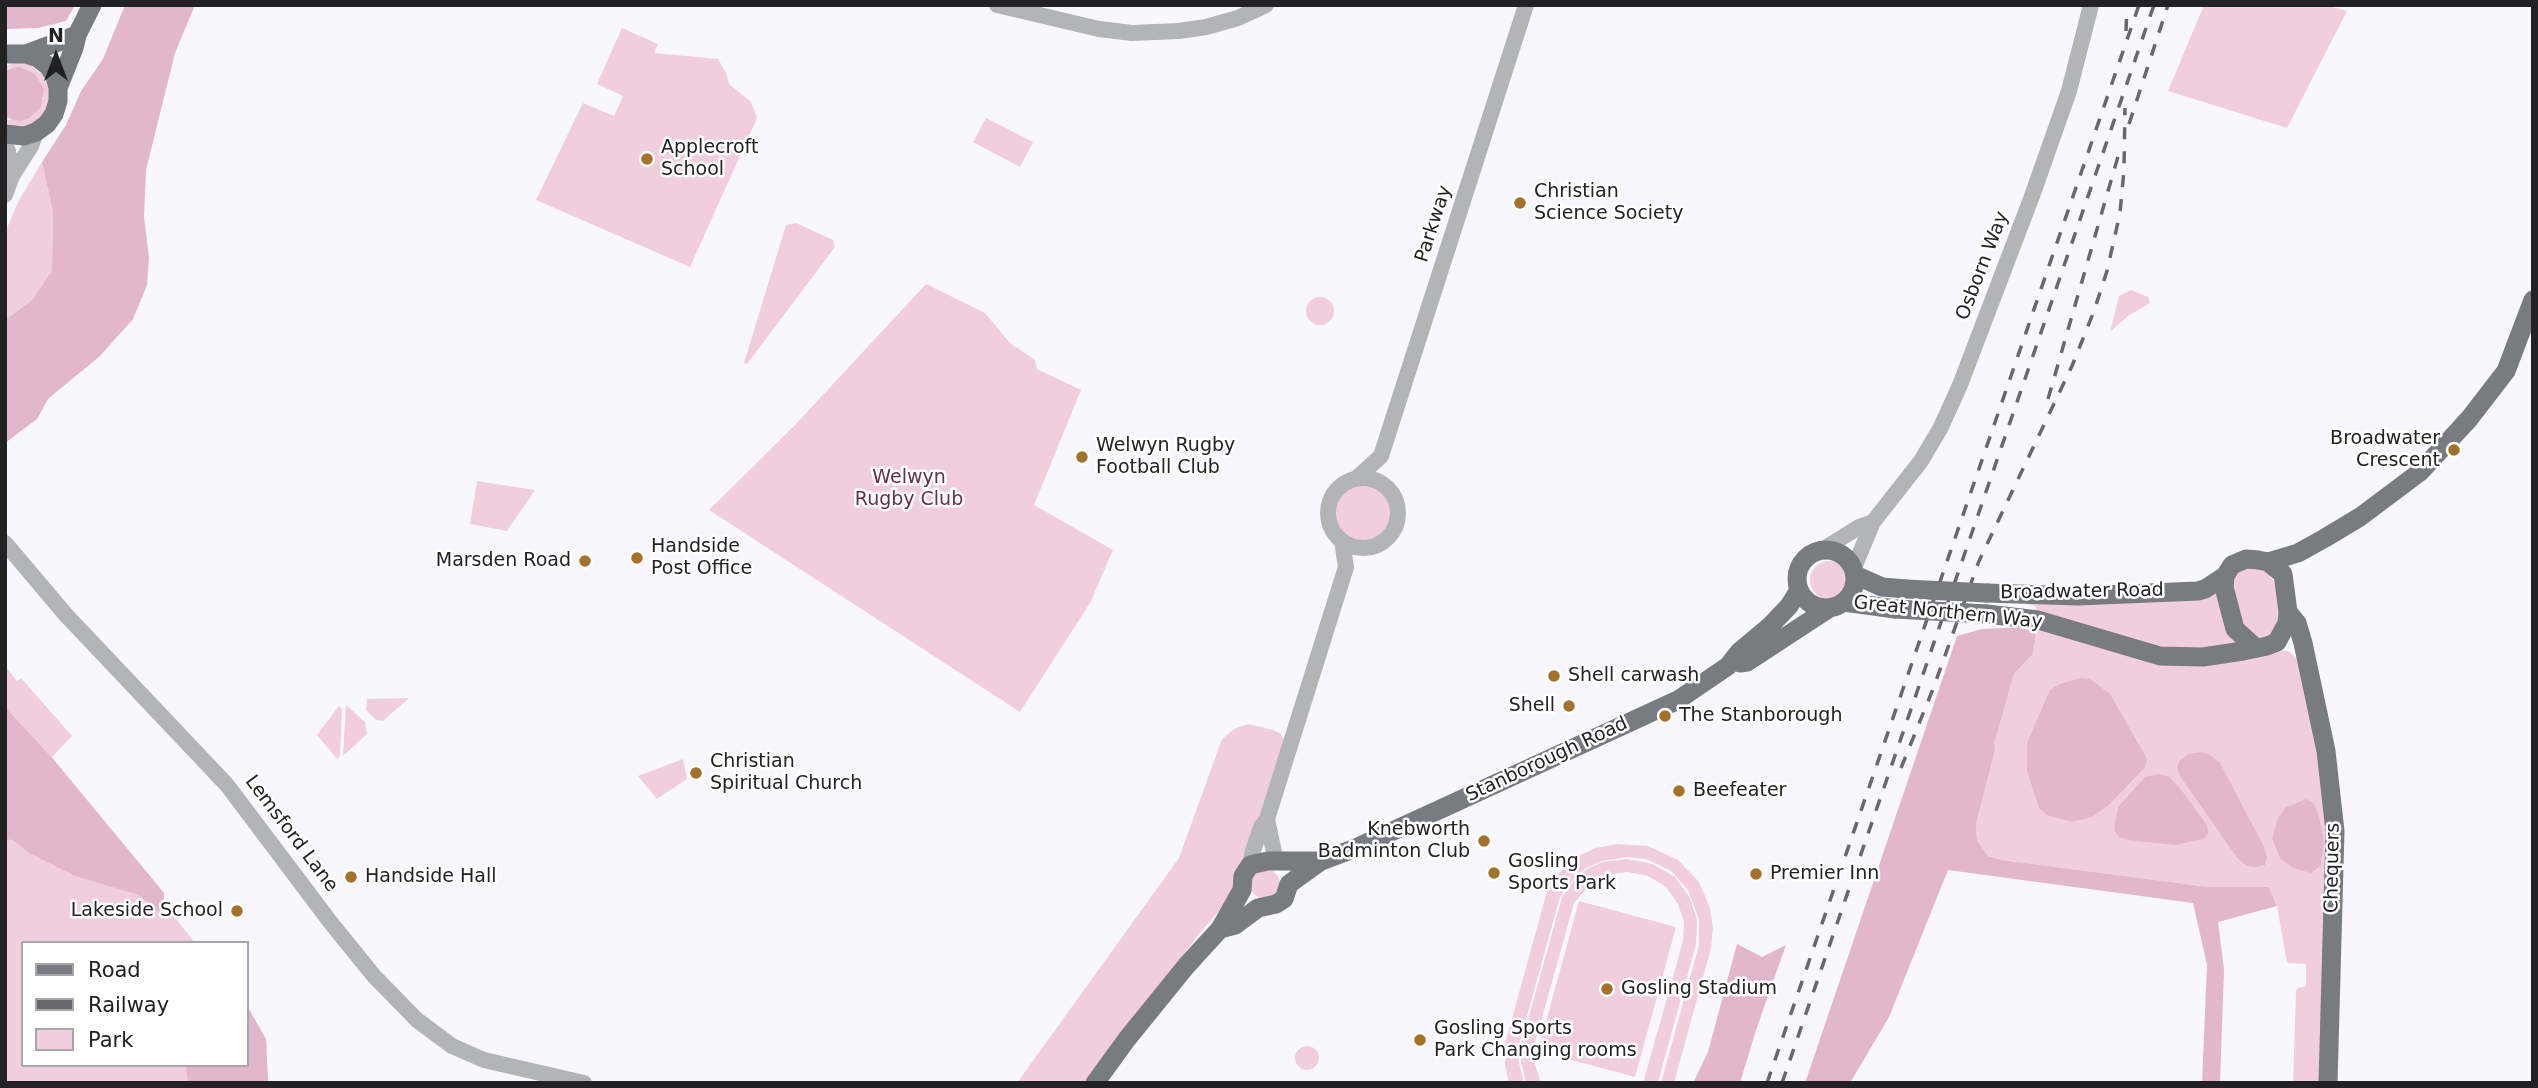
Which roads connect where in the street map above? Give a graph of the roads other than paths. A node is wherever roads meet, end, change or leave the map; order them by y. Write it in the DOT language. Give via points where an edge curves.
graph roads {
  1 [pos="92,5"];
  2 [pos="997,5"];
  3 [pos="1266,5"];
  4 [pos="1526,5"];
  5 [pos="2091,5"];
  6 [pos="77,34"];
  7 [pos="11,53"];
  8 [pos="58,88"];
  9 [pos="36,132"];
  10 [pos="5,134"];
  11 [pos="5,145"];
  12 [pos="12,176"];
  13 [pos="5,195"];
  14 [pos="2533,300"];
  15 [pos="1381,456"];
  16 [pos="1358,477"];
  17 [pos="1386,485"];
  18 [pos="1873,522"];
  19 [pos="1342,541"];
  20 [pos="5,543"];
  21 [pos="1367,548"];
  22 [pos="1822,551"];
  23 [pos="1346,567"];
  24 [pos="2275,568"];
  25 [pos="1854,572"];
  26 [pos="2225,576"];
  27 [pos="1799,590"];
  28 [pos="1836,605"];
  29 [pos="2288,611"];
  30 [pos="2277,642"];
  31 [pos="2256,648"];
  32 [pos="2304,656"];
  33 [pos="1728,666"];
  34 [pos="1267,818"];
  35 [pos="1321,861"];
  36 [pos="1276,862"];
  37 [pos="1250,865"];
  38 [pos="1289,884"];
  39 [pos="1242,890"];
  40 [pos="1258,908"];
  41 [pos="1220,929"];
  42 [pos="584,1083"];
  43 [pos="1096,1083"];
  44 [pos="2328,1083"];
  1 -- 6 [label="main road"];
  2 -- 3 [label="street" via="1099,29 1157,33 1206,27"];
  4 -- 15 [label="street, Parkway"];
  5 -- 18 [label="street, Osborn Way" via="2069,91 1960,385 1921,461"];
  6 -- 7 [label="main road"];
  6 -- 8 [label="main road"];
  7 -- 8 [label="main road" via="38,58 55,76"];
  8 -- 9 [label="main road" via="54,114"];
  9 -- 10 [label="main road"];
  9 -- 12 [label="street"];
  11 -- 12 [label="street"];
  12 -- 13 [label="street"];
  14 -- 24 [label="main road" via="2506,371 2442,450 2393,494"];
  15 -- 16 [label="street, Parkway"];
  15 -- 17 [label="street, Parkway"];
  16 -- 17 [label="street"];
  16 -- 19 [label="street" via="1337,488 1329,503 1329,523"];
  17 -- 21 [label="street" via="1396,499 1398,521 1386,541"];
  18 -- 22 [label="street, Osborn Way"];
  18 -- 25 [label="street, Osborn Way"];
  19 -- 21 [label="street"];
  19 -- 23 [label="street"];
  20 -- 42 [label="street, Lemsford Lane" via="66,615 227,785 331,923 417,1020 476,1058"];
  21 -- 23 [label="street"];
  22 -- 25 [label="main road" via="1839,553"];
  22 -- 27 [label="main road" via="1801,565"];
  23 -- 34 [label="street"];
  24 -- 26 [label="main road" via="2246,559 2232,565"];
  24 -- 29 [label="main road"];
  25 -- 26 [label="main road, Broadwater Road, bridge" via="1882,587 2053,596 2198,591"];
  25 -- 28 [label="main road" via="1853,590"];
  26 -- 31 [label="main road" via="2224,596 2235,629"];
  27 -- 28 [label="main road" via="1818,608"];
  27 -- 33 [label="main road, Stanborough Road" via="1789,606"];
  28 -- 31 [label="main road, Great Northern Way, bridge" via="2038,620 2160,656 2203,657"];
  28 -- 33 [label="main road, Stanborough Road" via="1747,662"];
  29 -- 30 [label="main road"];
  29 -- 32 [label="main road, Chequers" via="2297,623"];
  30 -- 31 [label="main road"];
  30 -- 32 [label="main road"];
  32 -- 44 [label="main road, Chequers" via="2326,751 2335,831"];
  33 -- 35 [label="main road, Stanborough Road" via="1678,700"];
  34 -- 36 [label="street"];
  34 -- 37 [label="street"];
  35 -- 36 [label="main road, Stanborough Road"];
  35 -- 38 [label="main road, Stanborough Road"];
  36 -- 37 [label="main road, Stanborough Road"];
  36 -- 38 [label="main road"];
  37 -- 39 [label="main road, Stanborough Road"];
  38 -- 40 [label="main road, Stanborough Road" via="1284,899"];
  39 -- 40 [label="main road"];
  39 -- 41 [label="main road, Stanborough Road"];
  40 -- 41 [label="main road, Stanborough Road" via="1235,925"];
  41 -- 43 [label="main road, Stanborough Road"];
}
